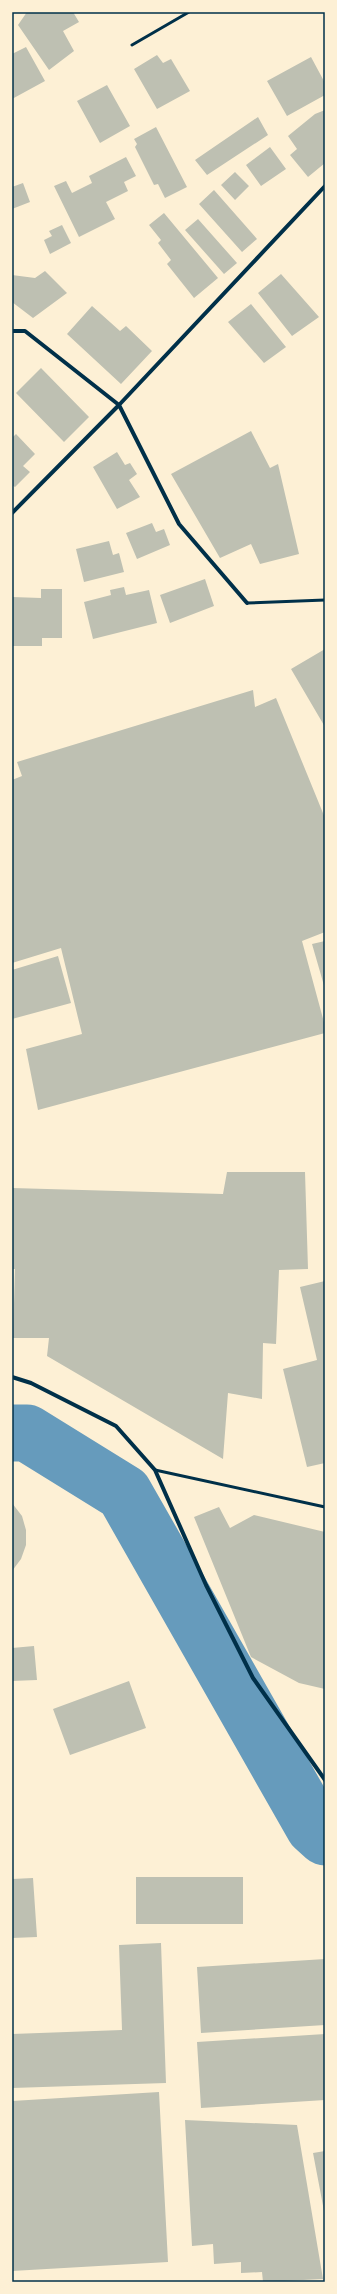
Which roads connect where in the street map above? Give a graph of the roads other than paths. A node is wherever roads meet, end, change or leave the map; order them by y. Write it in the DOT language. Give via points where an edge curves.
graph roads {
  1 [pos="189,12"];
  2 [pos="132,45"];
  3 [pos="325,186"];
  4 [pos="12,331"];
  5 [pos="119,405"];
  6 [pos="12,512"];
  7 [pos="325,600"];
  8 [pos="247,603"];
  9 [pos="12,1377"];
  10 [pos="155,1470"];
  11 [pos="325,1507"];
  12 [pos="325,1780"];
  1 -- 2 [label="lane"];
  3 -- 5 [label="street"];
  4 -- 5 [label="street" via="25,331"];
  5 -- 6 [label="street"];
  5 -- 8 [label="street" via="179,524"];
  7 -- 8 [label="lane"];
  9 -- 10 [label="street" via="31,1383 116,1426"];
  10 -- 11 [label="lane"];
  10 -- 12 [label="street" via="206,1585 252,1678"];
}
